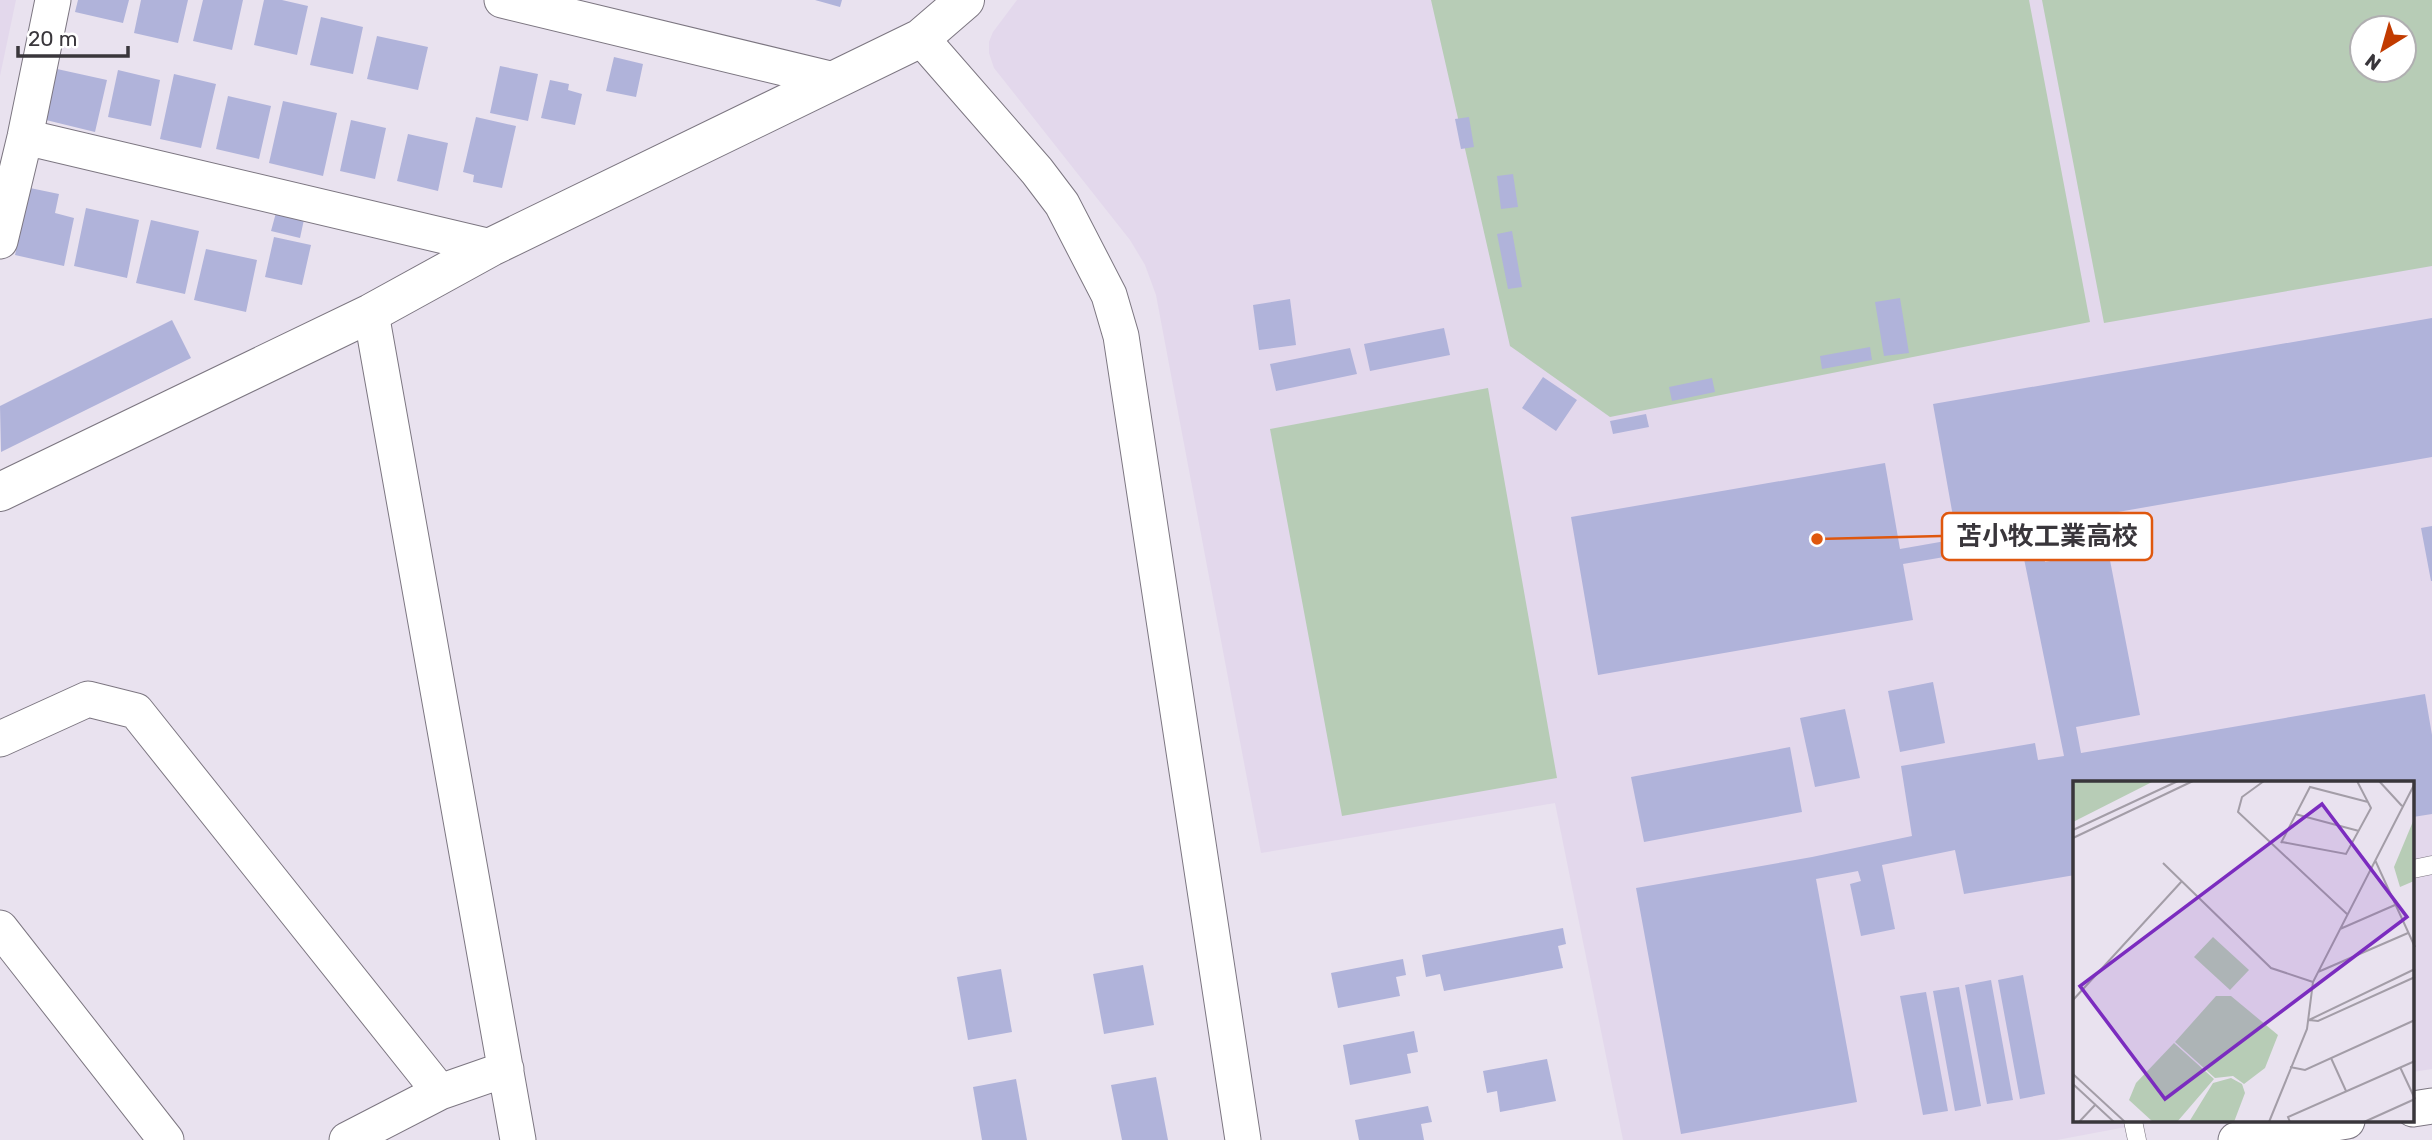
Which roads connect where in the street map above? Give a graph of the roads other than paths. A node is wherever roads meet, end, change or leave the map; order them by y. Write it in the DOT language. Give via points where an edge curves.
graph roads {
  1 [pos="52,0"];
  2 [pos="502,0"];
  3 [pos="965,0"];
  4 [pos="921,38"];
  5 [pos="834,80"];
  6 [pos="24,137"];
  7 [pos="0,242"];
  8 [pos="491,247"];
  9 [pos="371,313"];
  10 [pos="0,492"];
  11 [pos="0,739"];
  12 [pos="2432,865"];
  13 [pos="2414,869"];
  14 [pos="0,928"];
  15 [pos="506,1069"];
  16 [pos="440,1092"];
  17 [pos="2432,1106"];
  18 [pos="2414,1109"];
  19 [pos="2133,1122"];
  20 [pos="2341,1122"];
  21 [pos="166,1140"];
  22 [pos="347,1140"];
  23 [pos="517,1140"];
  24 [pos="1243,1140"];
  25 [pos="2137,1140"];
  26 [pos="2236,1140"];
  1 -- 6 [label="street"];
  2 -- 5 [label="street"];
  3 -- 4 [label="street"];
  4 -- 5 [label="street"];
  4 -- 24 [label="street" via="1062,204 1109,295 1121,336"];
  5 -- 8 [label="street"];
  6 -- 7 [label="street"];
  6 -- 8 [label="street"];
  8 -- 9 [label="street"];
  9 -- 10 [label="street"];
  9 -- 15 [label="street"];
  11 -- 16 [label="street" via="88,699 136,711"];
  12 -- 13 [label="lane"];
  14 -- 21 [label="street"];
  15 -- 16 [label="street"];
  15 -- 23 [label="street"];
  16 -- 22 [label="street"];
  17 -- 18 [label="street"];
  19 -- 25 [label="lane"];
  20 -- 26 [label="street"];
}
